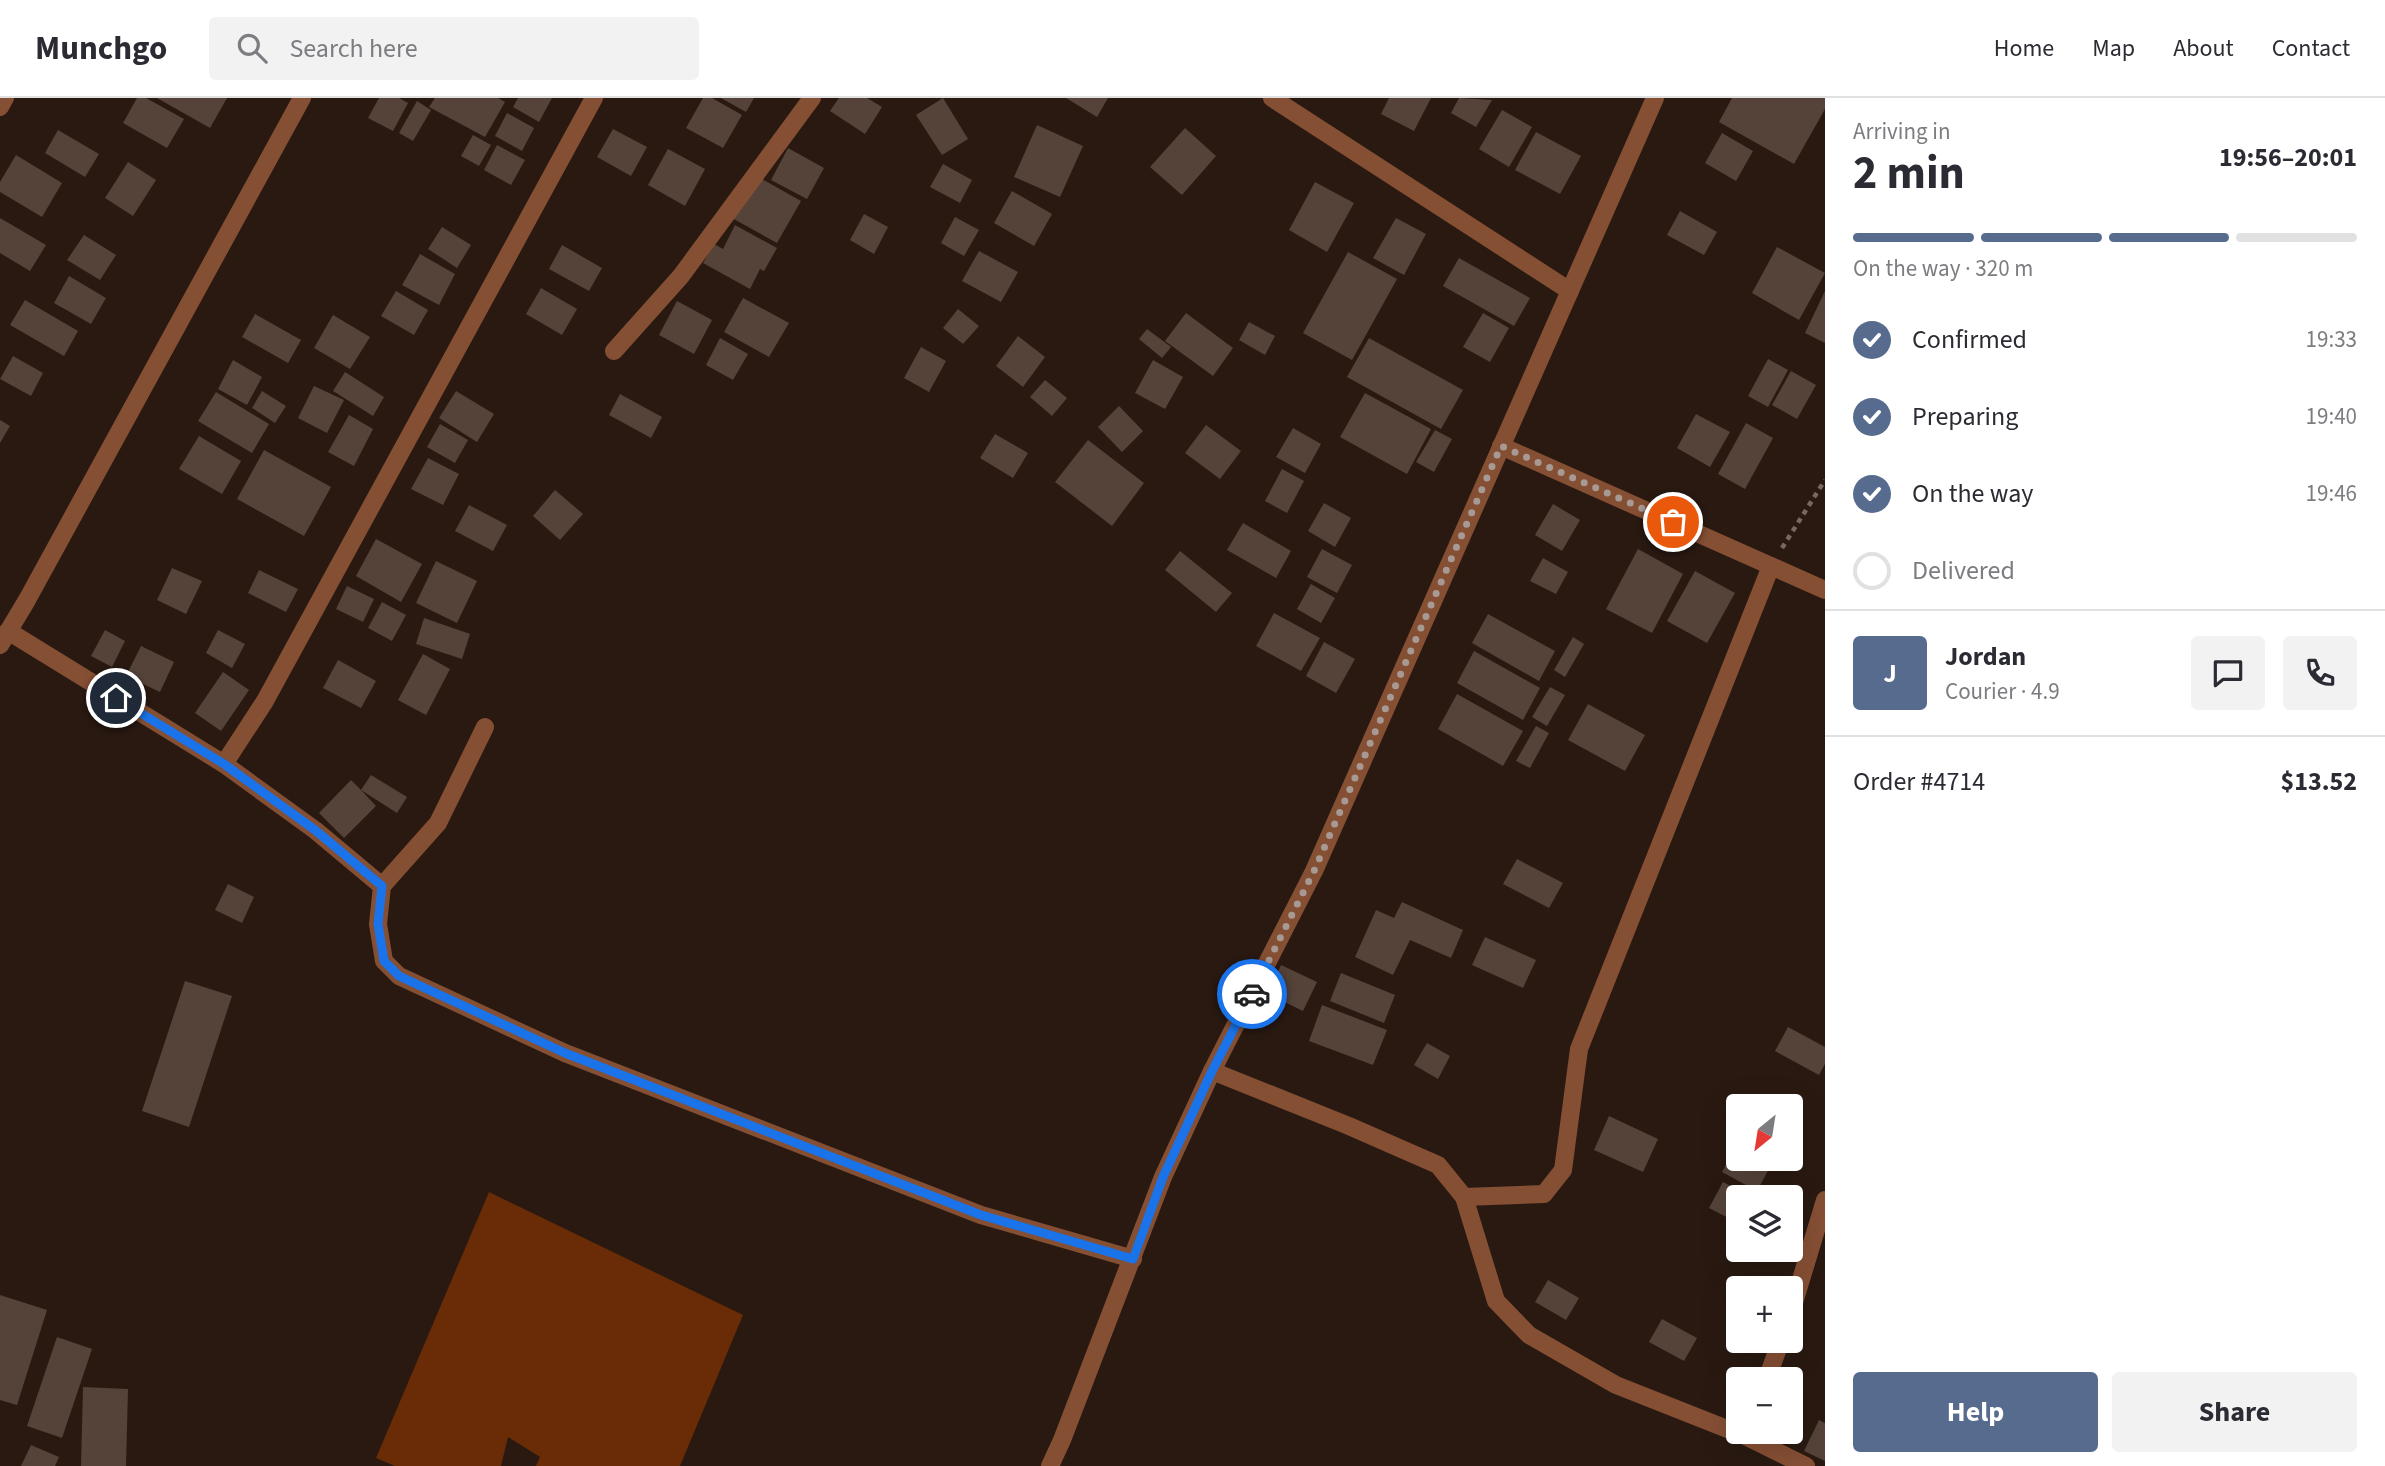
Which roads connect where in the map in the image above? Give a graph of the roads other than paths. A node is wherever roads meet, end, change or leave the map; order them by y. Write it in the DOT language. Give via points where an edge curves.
graph roads {
  1 [pos="5,98"];
  2 [pos="302,98"];
  3 [pos="594,98"];
  4 [pos="812,98"];
  5 [pos="1272,98"];
  6 [pos="1655,98"];
  7 [pos="0,107"];
  8 [pos="1570,291"];
  9 [pos="614,351"];
  10 [pos="1501,446"];
  11 [pos="1771,566"];
  12 [pos="1825,590"];
  13 [pos="4,638"];
  14 [pos="485,727"];
  15 [pos="224,764"];
  16 [pos="382,886"];
  17 [pos="1212,1071"];
  18 [pos="1464,1197"];
  19 [pos="1825,1200"];
  20 [pos="1133,1259"];
  21 [pos="1802,1276"];
  22 [pos="1726,1426"];
  23 [pos="1764,1444"];
  24 [pos="1050,1466"];
  25 [pos="1805,1466"];
  1 -- 7 [label="street"];
  2 -- 13 [label="street"];
  3 -- 15 [label="street" via="265,701"];
  4 -- 9 [label="street" via="681,276"];
  5 -- 8 [label="street"];
  6 -- 8 [label="street"];
  8 -- 10 [label="street"];
  10 -- 11 [label="street"];
  10 -- 17 [label="street" via="1314,871"];
  11 -- 12 [label="street"];
  11 -- 18 [label="street" via="1579,1048 1563,1170 1544,1194"];
  13 -- 15 [label="street"];
  14 -- 16 [label="street" via="438,823"];
  15 -- 16 [label="street"];
  16 -- 20 [label="street" via="378,924 384,961 399,976 565,1053 968,1210"];
  17 -- 18 [label="street" via="1438,1165"];
  17 -- 20 [label="street" via="1163,1177"];
  18 -- 22 [label="street" via="1496,1301 1529,1335 1616,1385"];
  19 -- 21 [label="street"];
  20 -- 24 [label="street"];
  23 -- 25 [label="street"];
}
